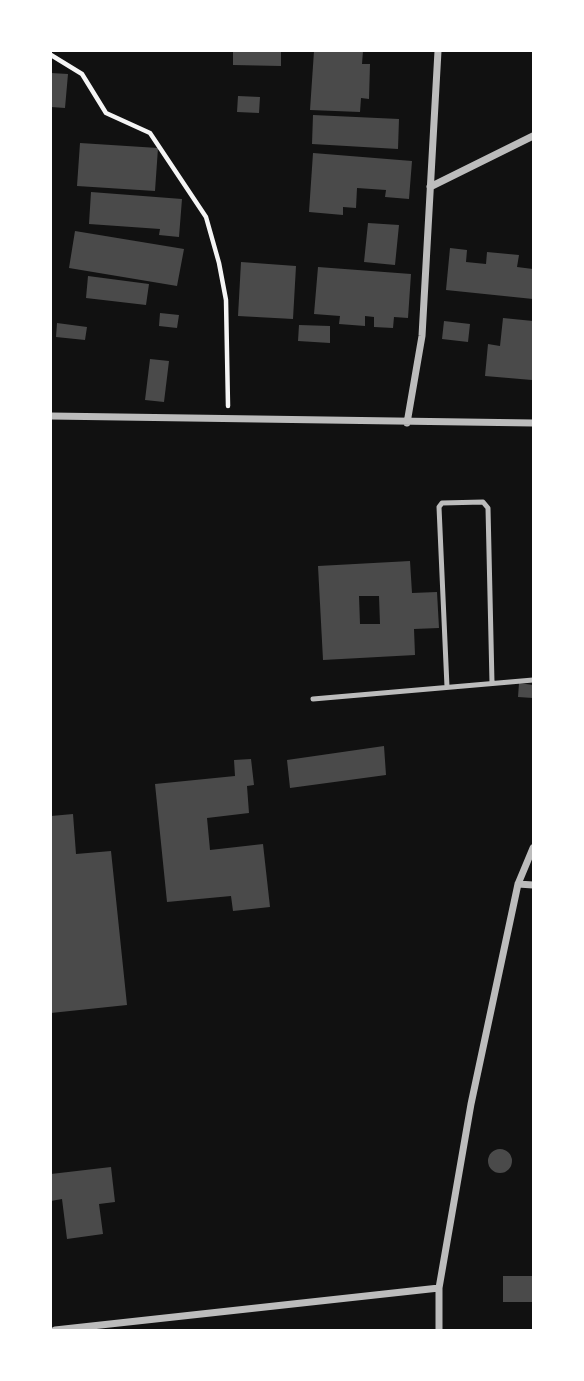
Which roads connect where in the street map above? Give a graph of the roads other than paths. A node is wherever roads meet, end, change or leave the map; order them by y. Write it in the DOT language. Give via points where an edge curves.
graph roads {
  1 [pos="438,51"];
  2 [pos="533,136"];
  3 [pos="430,187"];
  4 [pos="51,416"];
  5 [pos="407,423"];
  6 [pos="533,423"];
  7 [pos="533,680"];
  8 [pos="492,683"];
  9 [pos="447,687"];
  10 [pos="313,699"];
  11 [pos="533,848"];
  12 [pos="518,884"];
  13 [pos="533,886"];
  14 [pos="439,1288"];
  15 [pos="55,1330"];
  16 [pos="439,1330"];
  1 -- 3 [label="street"];
  2 -- 3 [label="street"];
  3 -- 5 [label="street" via="422,336"];
  4 -- 5 [label="street"];
  5 -- 6 [label="street"];
  7 -- 8 [label="lane"];
  8 -- 9 [label="lane"];
  8 -- 9 [label="lane" via="488,508 483,502 442,503"];
  9 -- 10 [label="lane"];
  11 -- 12 [label="street"];
  12 -- 13 [label="street"];
  12 -- 14 [label="street" via="471,1104"];
  14 -- 15 [label="street"];
  14 -- 16 [label="street"];
}
